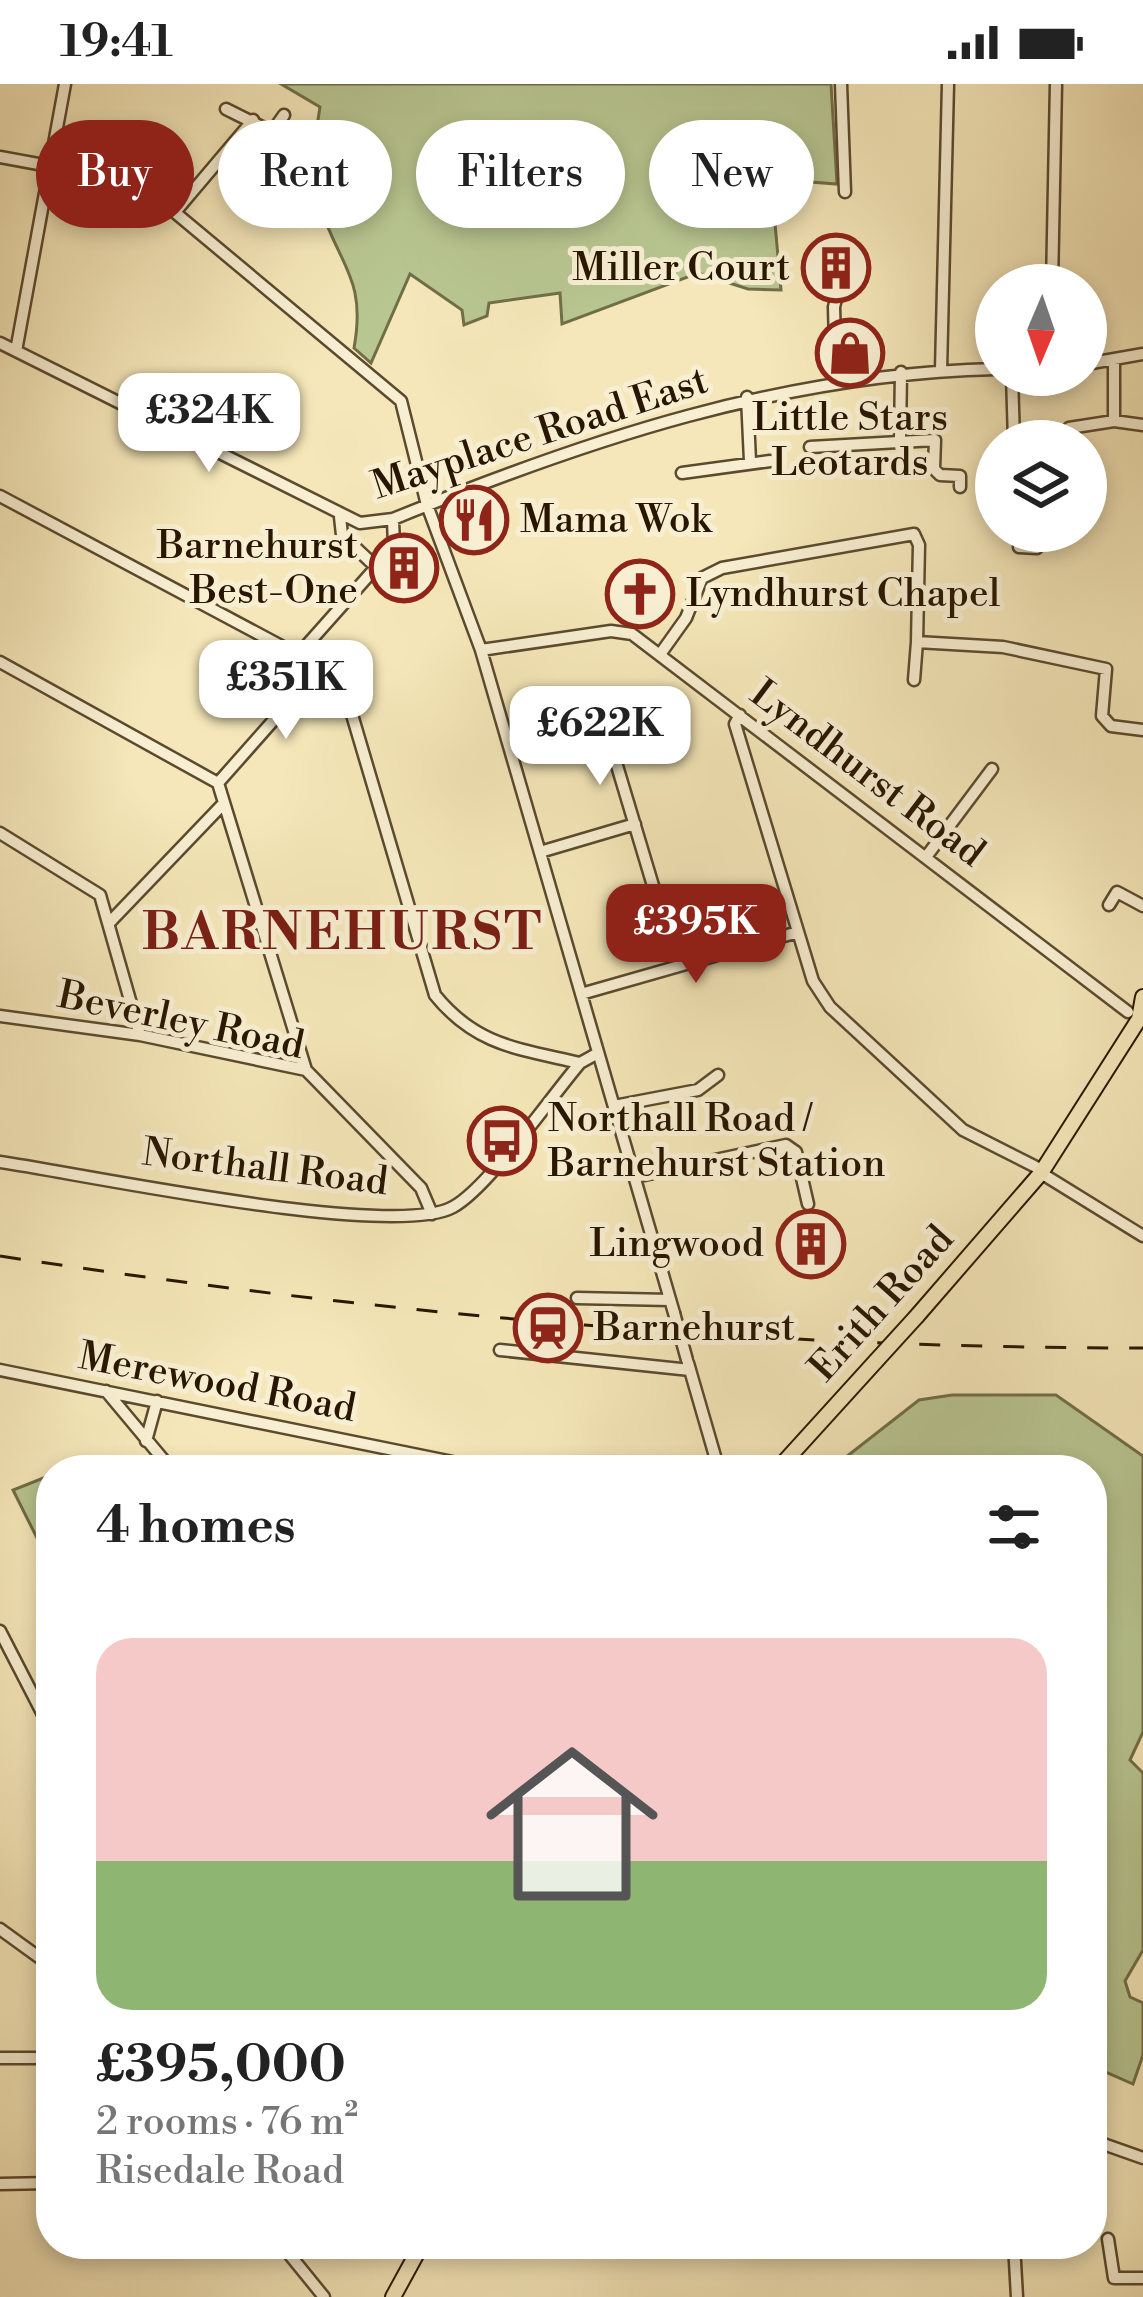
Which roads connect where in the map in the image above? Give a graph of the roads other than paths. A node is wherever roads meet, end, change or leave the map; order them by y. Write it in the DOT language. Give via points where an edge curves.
graph roads {
  1 [pos="65,84"];
  2 [pos="841,84"];
  3 [pos="948,84"];
  4 [pos="1056,84"];
  5 [pos="226,109"];
  6 [pos="284,115"];
  7 [pos="58,120"];
  8 [pos="253,120"];
  9 [pos="280,120"];
  10 [pos="0,157"];
  11 [pos="218,161"];
  12 [pos="36,163"];
  13 [pos="194,190"];
  14 [pos="845,192"];
  15 [pos="194,226"];
  16 [pos="39,228"];
  17 [pos="1052,264"];
  18 [pos="839,286"];
  19 [pos="0,343"];
  20 [pos="16,351"];
  21 [pos="1143,354"];
  22 [pos="1114,360"];
  23 [pos="1107,361"];
  24 [pos="975,369"];
  25 [pos="941,370"];
  26 [pos="901,372"];
  27 [pos="836,380"];
  28 [pos="747,398"];
  29 [pos="1114,421"];
  30 [pos="1107,422"];
  31 [pos="1143,425"];
  32 [pos="900,438"];
  33 [pos="810,447"];
  34 [pos="750,461"];
  35 [pos="770,461"];
  36 [pos="682,472"];
  37 [pos="960,487"];
  38 [pos="0,496"];
  39 [pos="427,506"];
  40 [pos="340,517"];
  41 [pos="393,519"];
  42 [pos="375,566"];
  43 [pos="917,641"];
  44 [pos="481,650"];
  45 [pos="661,652"];
  46 [pos="298,655"];
  47 [pos="0,662"];
  48 [pos="318,670"];
  49 [pos="914,680"];
  50 [pos="740,715"];
  51 [pos="1143,730"];
  52 [pos="609,739"];
  53 [pos="992,769"];
  54 [pos="218,783"];
  55 [pos="224,803"];
  56 [pos="635,824"];
  57 [pos="0,833"];
  58 [pos="540,852"];
  59 [pos="926,857"];
  60 [pos="1109,905"];
  61 [pos="1143,907"];
  62 [pos="660,909"];
  63 [pos="110,922"];
  64 [pos="797,932"];
  65 [pos="581,994"];
  66 [pos="1137,1013"];
  67 [pos="0,1016"];
  68 [pos="140,1035"];
  69 [pos="598,1053"];
  70 [pos="580,1063"];
  71 [pos="306,1070"];
  72 [pos="718,1075"];
  73 [pos="614,1106"];
  74 [pos="0,1162"];
  75 [pos="1038,1171"];
  76 [pos="635,1177"];
  77 [pos="808,1204"];
  78 [pos="432,1214"];
  79 [pos="1143,1236"];
  80 [pos="577,1298"];
  81 [pos="672,1307"];
  82 [pos="500,1350"];
  83 [pos="688,1365"];
  84 [pos="0,1370"];
  85 [pos="106,1391"];
  86 [pos="157,1401"];
  87 [pos="146,1441"];
  88 [pos="159,1455"];
  89 [pos="419,1455"];
  90 [pos="715,1455"];
  91 [pos="791,1455"];
  92 [pos="0,1630"];
  93 [pos="36,1701"];
  94 [pos="0,1929"];
  95 [pos="36,1955"];
  96 [pos="0,2058"];
  97 [pos="36,2058"];
  98 [pos="1107,2145"];
  99 [pos="1143,2158"];
  100 [pos="36,2183"];
  101 [pos="0,2184"];
  102 [pos="1108,2239"];
  103 [pos="292,2259"];
  104 [pos="414,2259"];
  105 [pos="1015,2259"];
  106 [pos="1143,2278"];
  107 [pos="324,2297"];
  108 [pos="393,2297"];
  109 [pos="1016,2297"];
  1 -- 7 [label="street"];
  2 -- 14 [label="street"];
  3 -- 25 [label="street"];
  4 -- 17 [label="street"];
  5 -- 8 [label="street"];
  6 -- 9 [label="street"];
  10 -- 12 [label="street"];
  11 -- 13 [label="street"];
  15 -- 39 [label="street" via="401,401"];
  16 -- 20 [label="street"];
  18 -- 27 [label="street"];
  19 -- 20 [label="street, Mayplace Road East"];
  20 -- 40 [label="street, Mayplace Road East"];
  21 -- 22 [label="street"];
  22 -- 23 [label="street"];
  22 -- 29 [label="street"];
  24 -- 25 [label="street, Mayplace Road East"];
  25 -- 26 [label="street, Mayplace Road East"];
  26 -- 27 [label="street, Mayplace Road East"];
  26 -- 32 [label="street"];
  27 -- 28 [label="street, Mayplace Road East"];
  28 -- 34 [label="street"];
  28 -- 39 [label="street, Mayplace Road East" via="591,442"];
  29 -- 30 [label="street"];
  29 -- 31 [label="street"];
  32 -- 33 [label="street"];
  32 -- 37 [label="street" via="935,440 934,469 960,476"];
  34 -- 35 [label="street"];
  34 -- 36 [label="street"];
  38 -- 46 [label="street"];
  39 -- 41 [label="street, Mayplace Road East"];
  39 -- 44 [label="street"];
  40 -- 41 [label="street, Mayplace Road East"];
  40 -- 42 [label="street" via="342,535"];
  41 -- 42 [label="street" via="394,547"];
  42 -- 46 [label="street"];
  43 -- 45 [label="street" via="919,545 914,533 903,532 722,568 702,578"];
  43 -- 49 [label="street"];
  43 -- 51 [label="street" via="1003,647 1106,669 1102,716"];
  44 -- 45 [label="street, Lyndhurst Road" via="611,631"];
  44 -- 58 [label="street"];
  45 -- 50 [label="street, Lyndhurst Road"];
  46 -- 48 [label="street"];
  47 -- 54 [label="street"];
  48 -- 54 [label="street"];
  48 -- 70 [label="street" via="345,691 435,994 497,1046"];
  50 -- 59 [label="street, Lyndhurst Road"];
  50 -- 64 [label="street" via="735,724"];
  52 -- 56 [label="street"];
  53 -- 59 [label="street"];
  54 -- 55 [label="street"];
  55 -- 63 [label="street"];
  55 -- 71 [label="street"];
  56 -- 58 [label="street"];
  56 -- 62 [label="street"];
  57 -- 63 [label="street" via="100,896"];
  58 -- 65 [label="street"];
  59 -- 66 [label="street, Lyndhurst Road"];
  60 -- 61 [label="street" via="1117,892"];
  63 -- 68 [label="street"];
  64 -- 65 [label="street"];
  64 -- 75 [label="street" via="830,1007 963,1130"];
  65 -- 69 [label="street"];
  66 -- 75 [label="main road, Erith Road"];
  67 -- 68 [label="street, Beverley Road"];
  68 -- 71 [label="street, Beverley Road"];
  69 -- 70 [label="street, Northall Road"];
  69 -- 73 [label="street"];
  70 -- 78 [label="street, Northall Road" via="467,1196"];
  71 -- 78 [label="street, Beverley Road" via="421,1188"];
  72 -- 73 [label="street" via="698,1090"];
  73 -- 76 [label="street"];
  74 -- 78 [label="street, Northall Road" via="359,1218"];
  75 -- 79 [label="street"];
  75 -- 91 [label="main road, Erith Road, bridge"];
  76 -- 77 [label="street" via="785,1145 796,1152"];
  76 -- 81 [label="street"];
  80 -- 81 [label="street"];
  81 -- 83 [label="street, bridge"];
  82 -- 83 [label="street"];
  83 -- 90 [label="street"];
  84 -- 85 [label="street, Merewood Road"];
  85 -- 86 [label="street, Merewood Road"];
  85 -- 87 [label="street"];
  86 -- 87 [label="street"];
  86 -- 89 [label="street, Merewood Road"];
  87 -- 88 [label="street"];
  92 -- 93 [label="street"];
  94 -- 95 [label="street"];
  96 -- 97 [label="street"];
  98 -- 99 [label="street"];
  100 -- 101 [label="street"];
  102 -- 106 [label="street" via="1114,2278"];
  103 -- 107 [label="street"];
  104 -- 108 [label="main road"];
  105 -- 109 [label="street"];
}
